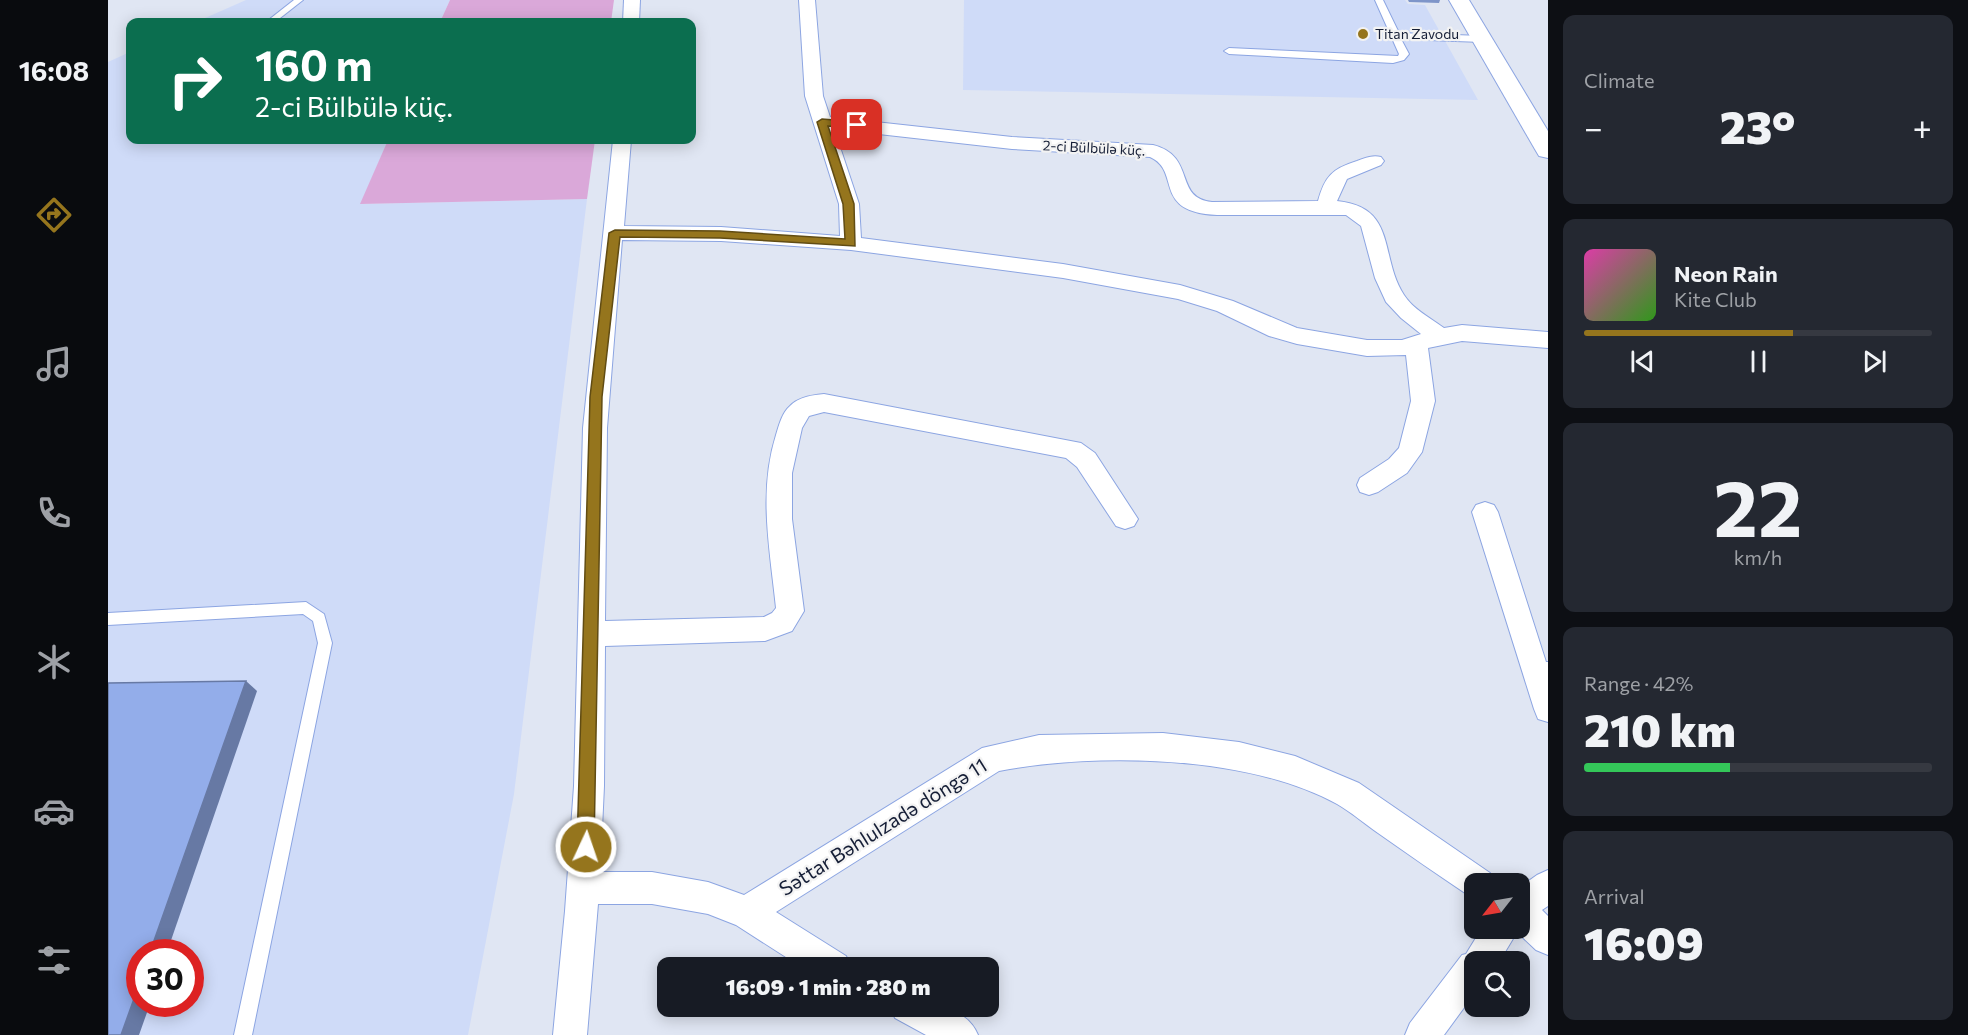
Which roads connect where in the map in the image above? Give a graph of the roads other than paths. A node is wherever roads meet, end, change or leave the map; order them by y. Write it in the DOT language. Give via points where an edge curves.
graph roads {
  1 [pos="299,0"];
  2 [pos="632,0"];
  3 [pos="807,0"];
  4 [pos="1379,0"];
  5 [pos="1460,0"];
  6 [pos="275,18"];
  7 [pos="631,18"];
  8 [pos="1396,36"];
  9 [pos="1482,39"];
  10 [pos="1229,51"];
  11 [pos="822,122"];
  12 [pos="622,144"];
  13 [pos="1548,151"];
  14 [pos="1374,161"];
  15 [pos="1326,207"];
  16 [pos="615,233"];
  17 [pos="851,243"];
  18 [pos="1440,336"];
  19 [pos="1548,340"];
  20 [pos="1416,345"];
  21 [pos="1369,485"];
  22 [pos="1485,512"];
  23 [pos="1125,519"];
  24 [pos="108,619"];
  25 [pos="592,634"];
  26 [pos="1542,676"];
  27 [pos="1548,709"];
  28 [pos="1464,874"];
  29 [pos="1548,886"];
  30 [pos="584,888"];
  31 [pos="1530,900"];
  32 [pos="746,912"];
  33 [pos="1530,921"];
  34 [pos="1548,938"];
  35 [pos="817,957"];
  36 [pos="1464,980"];
  37 [pos="928,1017"];
  38 [pos="243,1035"];
  39 [pos="570,1035"];
  40 [pos="961,1035"];
  41 [pos="1422,1035"];
  1 -- 6 [label="lane"];
  2 -- 7 [label="street"];
  3 -- 11 [label="street" via="814,96"];
  4 -- 8 [label="lane"];
  5 -- 9 [label="main road"];
  8 -- 9 [label="lane"];
  8 -- 10 [label="lane" via="1404,54 1393,60"];
  9 -- 13 [label="main road"];
  11 -- 15 [label="street, 2-ci Bülbülə küç." via="1012,143 1153,151 1165,154 1171,162 1180,195 1188,203 1204,207"];
  11 -- 17 [label="street" via="849,204"];
  12 -- 16 [label="street"];
  14 -- 15 [label="street" via="1333,180"];
  15 -- 18 [label="street, 2-ci Bülbülə küç." via="1351,209 1365,217 1371,225 1391,292 1411,315"];
  16 -- 17 [label="street" via="720,234"];
  16 -- 25 [label="street" via="596,397"];
  17 -- 20 [label="street" via="1063,271 1180,292 1313,340 1384,349"];
  18 -- 19 [label="street" via="1483,333"];
  18 -- 20 [label="street"];
  20 -- 21 [label="street" via="1423,401 1410,452 1398,466"];
  22 -- 26 [label="street"];
  23 -- 25 [label="street" via="1086,460 1072,450 824,403 808,405 796,413 783,445 778,472 790,611 782,622 765,629"];
  24 -- 38 [label="lane" via="306,608 319,618 325,643"];
  25 -- 30 [label="street"];
  26 -- 27 [label="street"];
  28 -- 32 [label="street, Səttar Bəhlulzadə döngə 11" via="1348,794 1295,771 1239,756 1163,747 1039,749 993,758"];
  29 -- 31 [label="street"];
  30 -- 32 [label="street" via="652,888 708,898"];
  30 -- 39 [label="street"];
  32 -- 35 [label="street"];
  33 -- 34 [label="street"];
  36 -- 41 [label="street"];
  37 -- 40 [label="street"];
}
